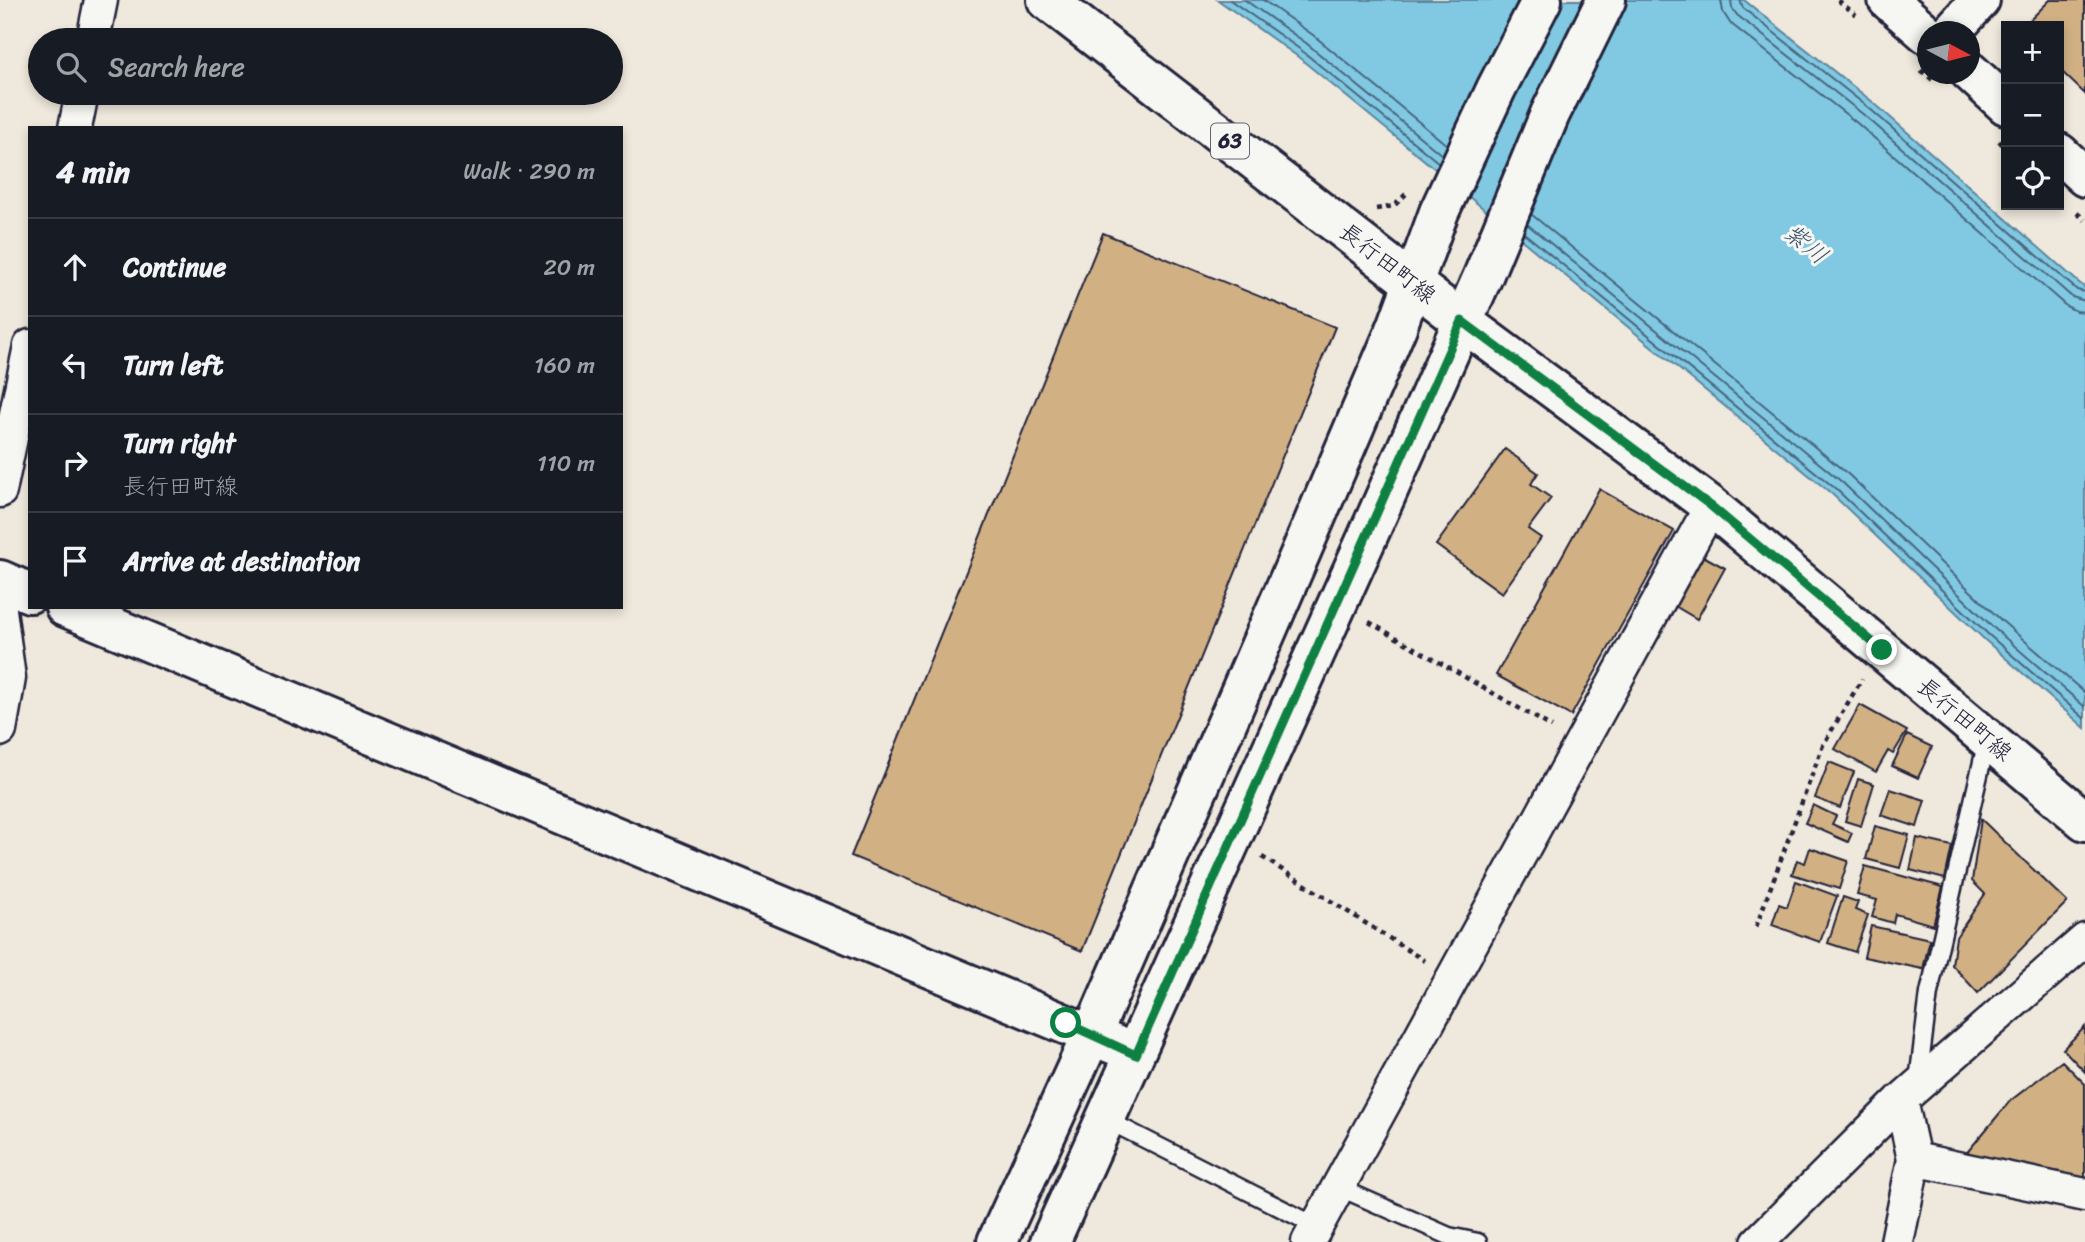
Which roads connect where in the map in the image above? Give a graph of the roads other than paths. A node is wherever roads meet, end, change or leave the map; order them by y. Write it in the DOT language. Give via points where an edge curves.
graph roads {
  1 [pos="101,0"];
  2 [pos="1047,0"];
  3 [pos="1542,0"];
  4 [pos="1606,0"];
  5 [pos="1980,0"];
  6 [pos="1872,8"];
  7 [pos="1961,21"];
  8 [pos="95,28"];
  9 [pos="1917,46"];
  10 [pos="1960,84"];
  11 [pos="80,105"];
  12 [pos="2001,122"];
  13 [pos="75,126"];
  14 [pos="2064,158"];
  15 [pos="2085,177"];
  16 [pos="1413,283"];
  17 [pos="1462,321"];
  18 [pos="28,356"];
  19 [pos="0,491"];
  20 [pos="1711,506"];
  21 [pos="0,580"];
  22 [pos="28,592"];
  23 [pos="70,609"];
  24 [pos="0,610"];
  25 [pos="0,730"];
  26 [pos="1987,738"];
  27 [pos="2085,821"];
  28 [pos="2085,940"];
  29 [pos="1092,1034"];
  30 [pos="1136,1055"];
  31 [pos="1909,1093"];
  32 [pos="1107,1120"];
  33 [pos="1914,1159"];
  34 [pos="1338,1188"];
  35 [pos="2085,1195"];
  36 [pos="1312,1234"];
  37 [pos="997,1242"];
  38 [pos="1050,1242"];
  39 [pos="1478,1242"];
  40 [pos="1758,1242"];
  41 [pos="1897,1242"];
  1 -- 8 [label="street"];
  2 -- 16 [label="street, 長行田町線 / 63"];
  3 -- 16 [label="street" via="1439,212"];
  4 -- 17 [label="street" via="1550,114"];
  5 -- 7 [label="street"];
  6 -- 9 [label="street"];
  10 -- 12 [label="street"];
  11 -- 13 [label="street"];
  14 -- 15 [label="street"];
  16 -- 17 [label="street, 長行田町線 / 63"];
  16 -- 29 [label="street"];
  17 -- 20 [label="street, 長行田町線 / 63"];
  17 -- 30 [label="street"];
  18 -- 19 [label="street"];
  20 -- 26 [label="street, 長行田町線 / 63"];
  20 -- 34 [label="street"];
  21 -- 22 [label="street"];
  23 -- 29 [label="street"];
  24 -- 25 [label="street" via="9,678"];
  26 -- 27 [label="street, 長行田町線 / 63"];
  26 -- 31 [label="lane"];
  28 -- 31 [label="street"];
  29 -- 30 [label="street"];
  29 -- 37 [label="street"];
  30 -- 32 [label="street"];
  31 -- 33 [label="street"];
  31 -- 40 [label="street"];
  32 -- 36 [label="lane"];
  32 -- 38 [label="street"];
  33 -- 35 [label="street"];
  33 -- 41 [label="street"];
  34 -- 36 [label="street"];
  34 -- 39 [label="lane" via="1449,1236"];
}
